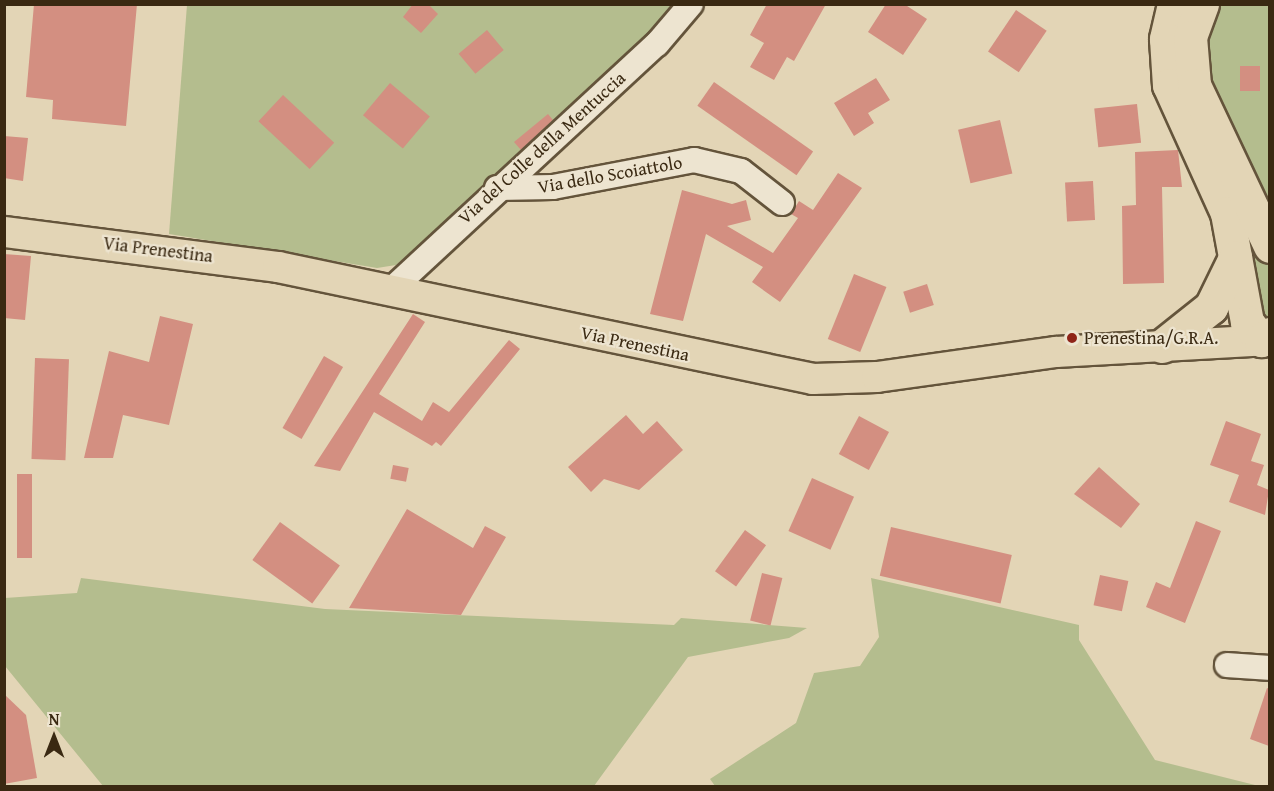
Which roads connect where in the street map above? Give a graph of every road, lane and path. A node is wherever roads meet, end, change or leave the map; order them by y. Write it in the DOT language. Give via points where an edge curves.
graph roads {
  1 [pos="691,4"];
  2 [pos="1174,4"];
  3 [pos="1202,4"];
  4 [pos="497,188"];
  5 [pos="782,203"];
  6 [pos="4,232"];
  7 [pos="1269,246"];
  8 [pos="1235,258"];
  9 [pos="392,290"];
  10 [pos="1267,338"];
  11 [pos="1162,346"];
  12 [pos="1227,665"];
  13 [pos="1269,668"];
  1 -- 4 [label="street, Via del Colle della Mentuccia" via="657,44"];
  2 -- 8 [label="highway" via="1166,39 1169,85 1223,202"];
  3 -- 7 [label="highway" via="1190,36 1194,85"];
  4 -- 5 [label="street, Via dello Scoiattolo" via="553,188 694,160 741,171"];
  4 -- 9 [label="street, Via del Colle della Mentuccia"];
  6 -- 9 [label="main road, Via Prenestina" via="223,258"];
  8 -- 10 [label="highway" via="1247,322"];
  8 -- 11 [label="highway" via="1211,307"];
  9 -- 11 [label="main road, Via Prenestina" via="813,379 863,379 997,358"];
  10 -- 11 [label="main road, Via Prenestina"];
  12 -- 13 [label="street"];
}
